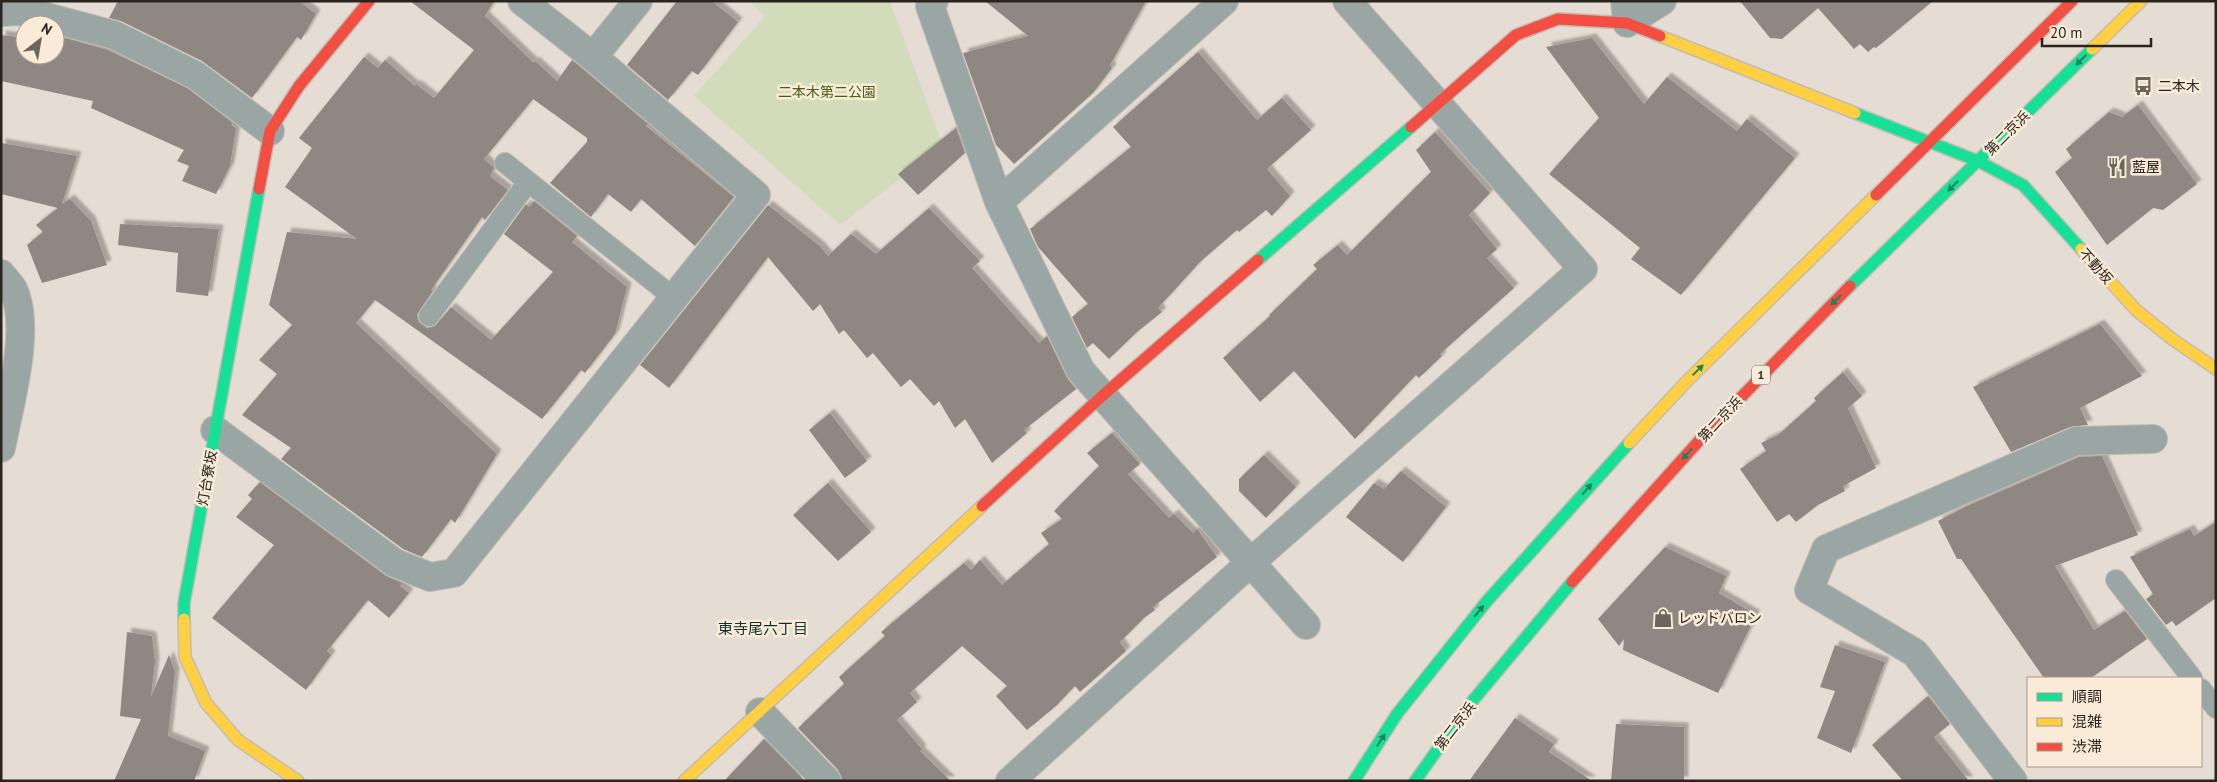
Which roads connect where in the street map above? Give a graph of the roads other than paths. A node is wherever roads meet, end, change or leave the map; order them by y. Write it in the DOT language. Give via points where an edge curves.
graph roads {
  1 [pos="370,1"];
  2 [pos="522,1"];
  3 [pos="638,1"];
  4 [pos="934,1"];
  5 [pos="1224,1"];
  6 [pos="1347,1"];
  7 [pos="1662,1"];
  8 [pos="2072,1"];
  9 [pos="2141,1"];
  10 [pos="1,12"];
  11 [pos="1626,12"];
  12 [pos="593,57"];
  13 [pos="1437,104"];
  14 [pos="270,131"];
  15 [pos="1930,143"];
  16 [pos="1978,161"];
  17 [pos="505,164"];
  18 [pos="528,182"];
  19 [pos="999,202"];
  20 [pos="1,274"];
  21 [pos="674,298"];
  22 [pos="429,316"];
  23 [pos="2216,369"];
  24 [pos="1101,397"];
  25 [pos="215,430"];
  26 [pos="2153,439"];
  27 [pos="1,448"];
  28 [pos="1251,562"];
  29 [pos="2116,580"];
  30 [pos="1306,625"];
  31 [pos="2191,677"];
  32 [pos="2202,690"];
  33 [pos="2216,708"];
  34 [pos="760,712"];
  35 [pos="298,781"];
  36 [pos="684,781"];
  37 [pos="827,781"];
  38 [pos="1010,781"];
  39 [pos="1354,781"];
  40 [pos="1415,781"];
  41 [pos="2013,781"];
  1 -- 14 [label="main road" via="299,86"];
  2 -- 12 [label="street"];
  3 -- 12 [label="street"];
  4 -- 19 [label="street" via="930,6"];
  5 -- 19 [label="street"];
  6 -- 13 [label="street"];
  7 -- 11 [label="street"];
  8 -- 15 [label="main road"];
  9 -- 16 [label="main road, 第二京浜 / 1, one-way"];
  10 -- 14 [label="street" via="24,11 114,35 194,75"];
  11 -- 13 [label="main road, 不動坂" via="1558,19 1516,35"];
  11 -- 15 [label="main road, 不動坂"];
  12 -- 21 [label="street" via="756,194"];
  13 -- 24 [label="main road, 不動坂"];
  13 -- 28 [label="street" via="1583,269"];
  14 -- 25 [label="main road, 灯台寮坂"];
  15 -- 16 [label="main road, 不動坂"];
  39 -- 15 [label="main road, one-way" via="1397,714 1487,601 1593,481 1688,380"];
  16 -- 23 [label="main road, 不動坂" via="2023,186 2136,310"];
  16 -- 40 [label="main road, 第二京浜 / 1, one-way" via="1759,377 1630,515 1522,642"];
  17 -- 18 [label="lane"];
  18 -- 21 [label="lane"];
  18 -- 22 [label="lane"];
  19 -- 24 [label="street" via="1081,371"];
  20 -- 27 [label="street" via="13,290 20,321 20,346"];
  21 -- 25 [label="street" via="454,573 430,577 395,563"];
  24 -- 28 [label="street"];
  24 -- 34 [label="main road, 不動坂"];
  25 -- 35 [label="main road, 灯台寮坂" via="184,603 185,656 206,703 238,740"];
  26 -- 41 [label="street" via="2076,441 1826,549 1808,590 1916,653"];
  28 -- 30 [label="street"];
  28 -- 38 [label="street"];
  29 -- 31 [label="lane"];
  32 -- 33 [label="lane"];
  34 -- 36 [label="main road, 不動坂"];
  34 -- 37 [label="street"];
}
